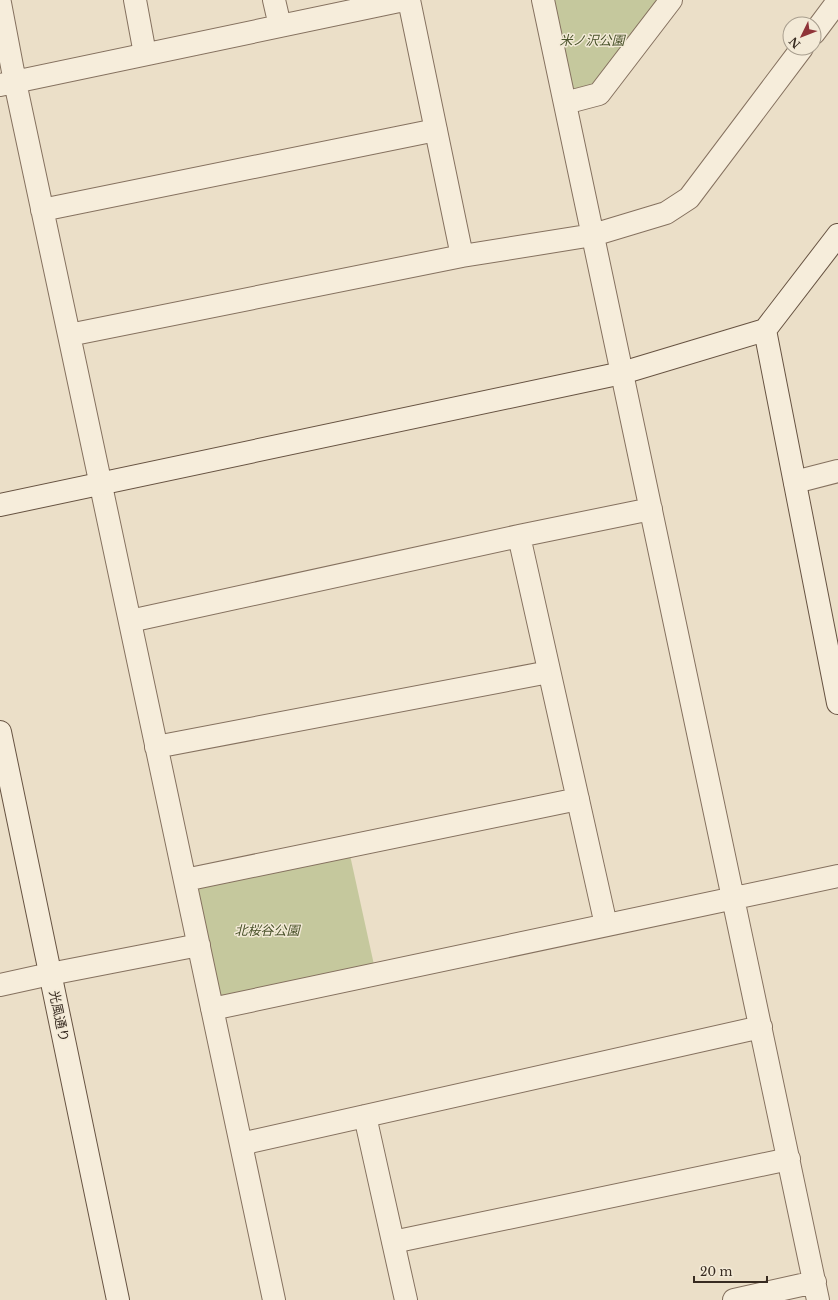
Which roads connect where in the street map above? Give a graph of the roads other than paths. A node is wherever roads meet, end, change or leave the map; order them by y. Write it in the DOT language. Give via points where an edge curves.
graph roads {
  1 [pos="135,0"];
  2 [pos="274,0"];
  3 [pos="404,0"];
  4 [pos="410,0"];
  5 [pos="543,0"];
  6 [pos="672,0"];
  7 [pos="838,1"];
  8 [pos="0,3"];
  9 [pos="822,22"];
  10 [pos="280,26"];
  11 [pos="145,54"];
  12 [pos="796,56"];
  13 [pos="8,83"];
  14 [pos="565,103"];
  15 [pos="436,130"];
  16 [pos="42,210"];
  17 [pos="838,234"];
  18 [pos="593,235"];
  19 [pos="462,256"];
  20 [pos="765,330"];
  21 [pos="69,335"];
  22 [pos="622,373"];
  23 [pos="838,471"];
  24 [pos="795,482"];
  25 [pos="100,483"];
  26 [pos="0,505"];
  27 [pos="651,509"];
  28 [pos="519,536"];
  29 [pos="130,621"];
  30 [pos="550,672"];
  31 [pos="838,703"];
  32 [pos="0,732"];
  33 [pos="156,747"];
  34 [pos="578,799"];
  35 [pos="838,876"];
  36 [pos="184,880"];
  37 [pos="733,897"];
  38 [pos="606,924"];
  39 [pos="199,945"];
  40 [pos="50,974"];
  41 [pos="0,985"];
  42 [pos="212,1009"];
  43 [pos="761,1027"];
  44 [pos="365,1116"];
  45 [pos="241,1144"];
  46 [pos="788,1159"];
  47 [pos="393,1242"];
  48 [pos="816,1291"];
  49 [pos="118,1300"];
  50 [pos="274,1300"];
  51 [pos="406,1300"];
  52 [pos="734,1300"];
  1 -- 11 [label="street"];
  2 -- 10 [label="street"];
  3 -- 10 [label="street"];
  4 -- 15 [label="street"];
  5 -- 14 [label="street"];
  6 -- 14 [label="street" via="599,94"];
  7 -- 9 [label="street"];
  8 -- 13 [label="street"];
  10 -- 11 [label="street"];
  11 -- 13 [label="street"];
  12 -- 18 [label="street" via="689,198 666,212"];
  13 -- 16 [label="street"];
  14 -- 18 [label="street"];
  15 -- 16 [label="street"];
  15 -- 19 [label="street"];
  16 -- 21 [label="street"];
  17 -- 20 [label="street"];
  18 -- 19 [label="street"];
  18 -- 22 [label="street"];
  19 -- 21 [label="street"];
  20 -- 22 [label="street"];
  20 -- 24 [label="street"];
  21 -- 25 [label="street"];
  22 -- 25 [label="street"];
  22 -- 27 [label="street"];
  23 -- 24 [label="street"];
  24 -- 31 [label="street"];
  25 -- 26 [label="street"];
  25 -- 29 [label="street"];
  27 -- 28 [label="street"];
  27 -- 37 [label="street"];
  28 -- 29 [label="street"];
  28 -- 30 [label="street"];
  29 -- 33 [label="street"];
  30 -- 33 [label="street"];
  30 -- 34 [label="street"];
  32 -- 40 [label="street, 光風通り"];
  33 -- 36 [label="street"];
  34 -- 36 [label="street"];
  34 -- 38 [label="street"];
  35 -- 37 [label="street"];
  36 -- 39 [label="street"];
  37 -- 38 [label="street"];
  37 -- 43 [label="street"];
  38 -- 42 [label="street"];
  39 -- 40 [label="street"];
  39 -- 42 [label="street"];
  40 -- 41 [label="street"];
  40 -- 49 [label="street, 光風通り"];
  42 -- 45 [label="street"];
  43 -- 44 [label="street"];
  43 -- 46 [label="street"];
  44 -- 45 [label="street"];
  44 -- 47 [label="street"];
  45 -- 50 [label="street"];
  46 -- 47 [label="street"];
  46 -- 48 [label="street"];
  47 -- 51 [label="street"];
  48 -- 52 [label="street"];
}
